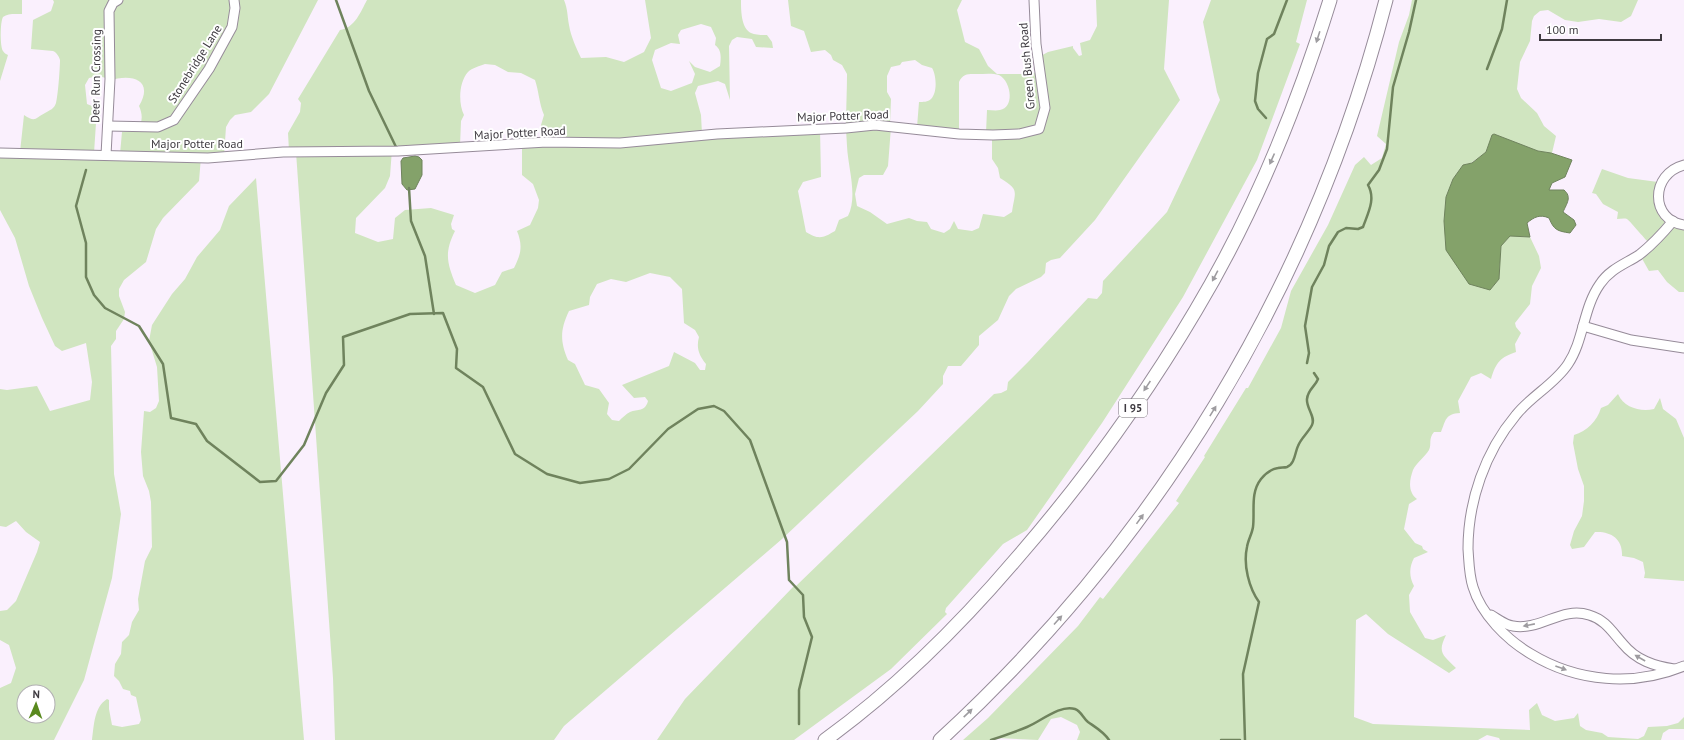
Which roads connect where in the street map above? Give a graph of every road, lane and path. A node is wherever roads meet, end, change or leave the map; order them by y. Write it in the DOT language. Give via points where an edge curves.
graph roads {
  1 [pos="118,0"];
  2 [pos="234,0"];
  3 [pos="1034,0"];
  4 [pos="1330,0"];
  5 [pos="1386,0"];
  6 [pos="108,126"];
  7 [pos="1039,129"];
  8 [pos="0,153"];
  9 [pos="106,155"];
  10 [pos="1684,165"];
  11 [pos="1673,221"];
  12 [pos="1684,225"];
  13 [pos="1583,326"];
  14 [pos="1684,348"];
  15 [pos="1486,612"];
  16 [pos="1680,668"];
  17 [pos="825,740"];
  18 [pos="940,740"];
  1 -- 6 [label="street, Deer Run Crossing" via="109,11"];
  2 -- 6 [label="street, Stonebridge Lane" via="232,27 209,69 174,120 158,127"];
  3 -- 7 [label="street, Green Bush Road" via="1036,44 1045,108"];
  4 -- 17 [label="highway, I 95, one-way" via="1296,98 1250,206 1197,309 1133,408 1064,502 988,591 906,674 863,712"];
  18 -- 5 [label="highway, one-way" via="1023,658 1101,570 1154,500 1222,396 1275,299 1315,212 1354,108"];
  6 -- 9 [label="street, Deer Run Crossing"];
  7 -- 9 [label="street, Major Potter Road" via="1019,134 993,135 875,125 717,134 620,143 547,142 448,149 283,152 208,158"];
  8 -- 9 [label="street, Major Potter Road"];
  10 -- 11 [label="street" via="1671,170 1659,189 1660,204 1667,217"];
  11 -- 12 [label="street"];
  11 -- 13 [label="street" via="1650,246 1610,272 1591,299"];
  13 -- 14 [label="street" via="1630,340"];
  13 -- 15 [label="street" via="1568,364 1516,414 1498,439 1484,467 1472,507 1468,554 1473,588"];
  15 -- 16 [label="street, one-way" via="1502,632 1526,651 1549,664 1574,673 1600,678 1632,679 1657,676"];
  16 -- 15 [label="street, one-way" via="1654,665 1638,658 1600,619 1580,612 1569,612 1530,625 1514,626 1507,625"];
}
